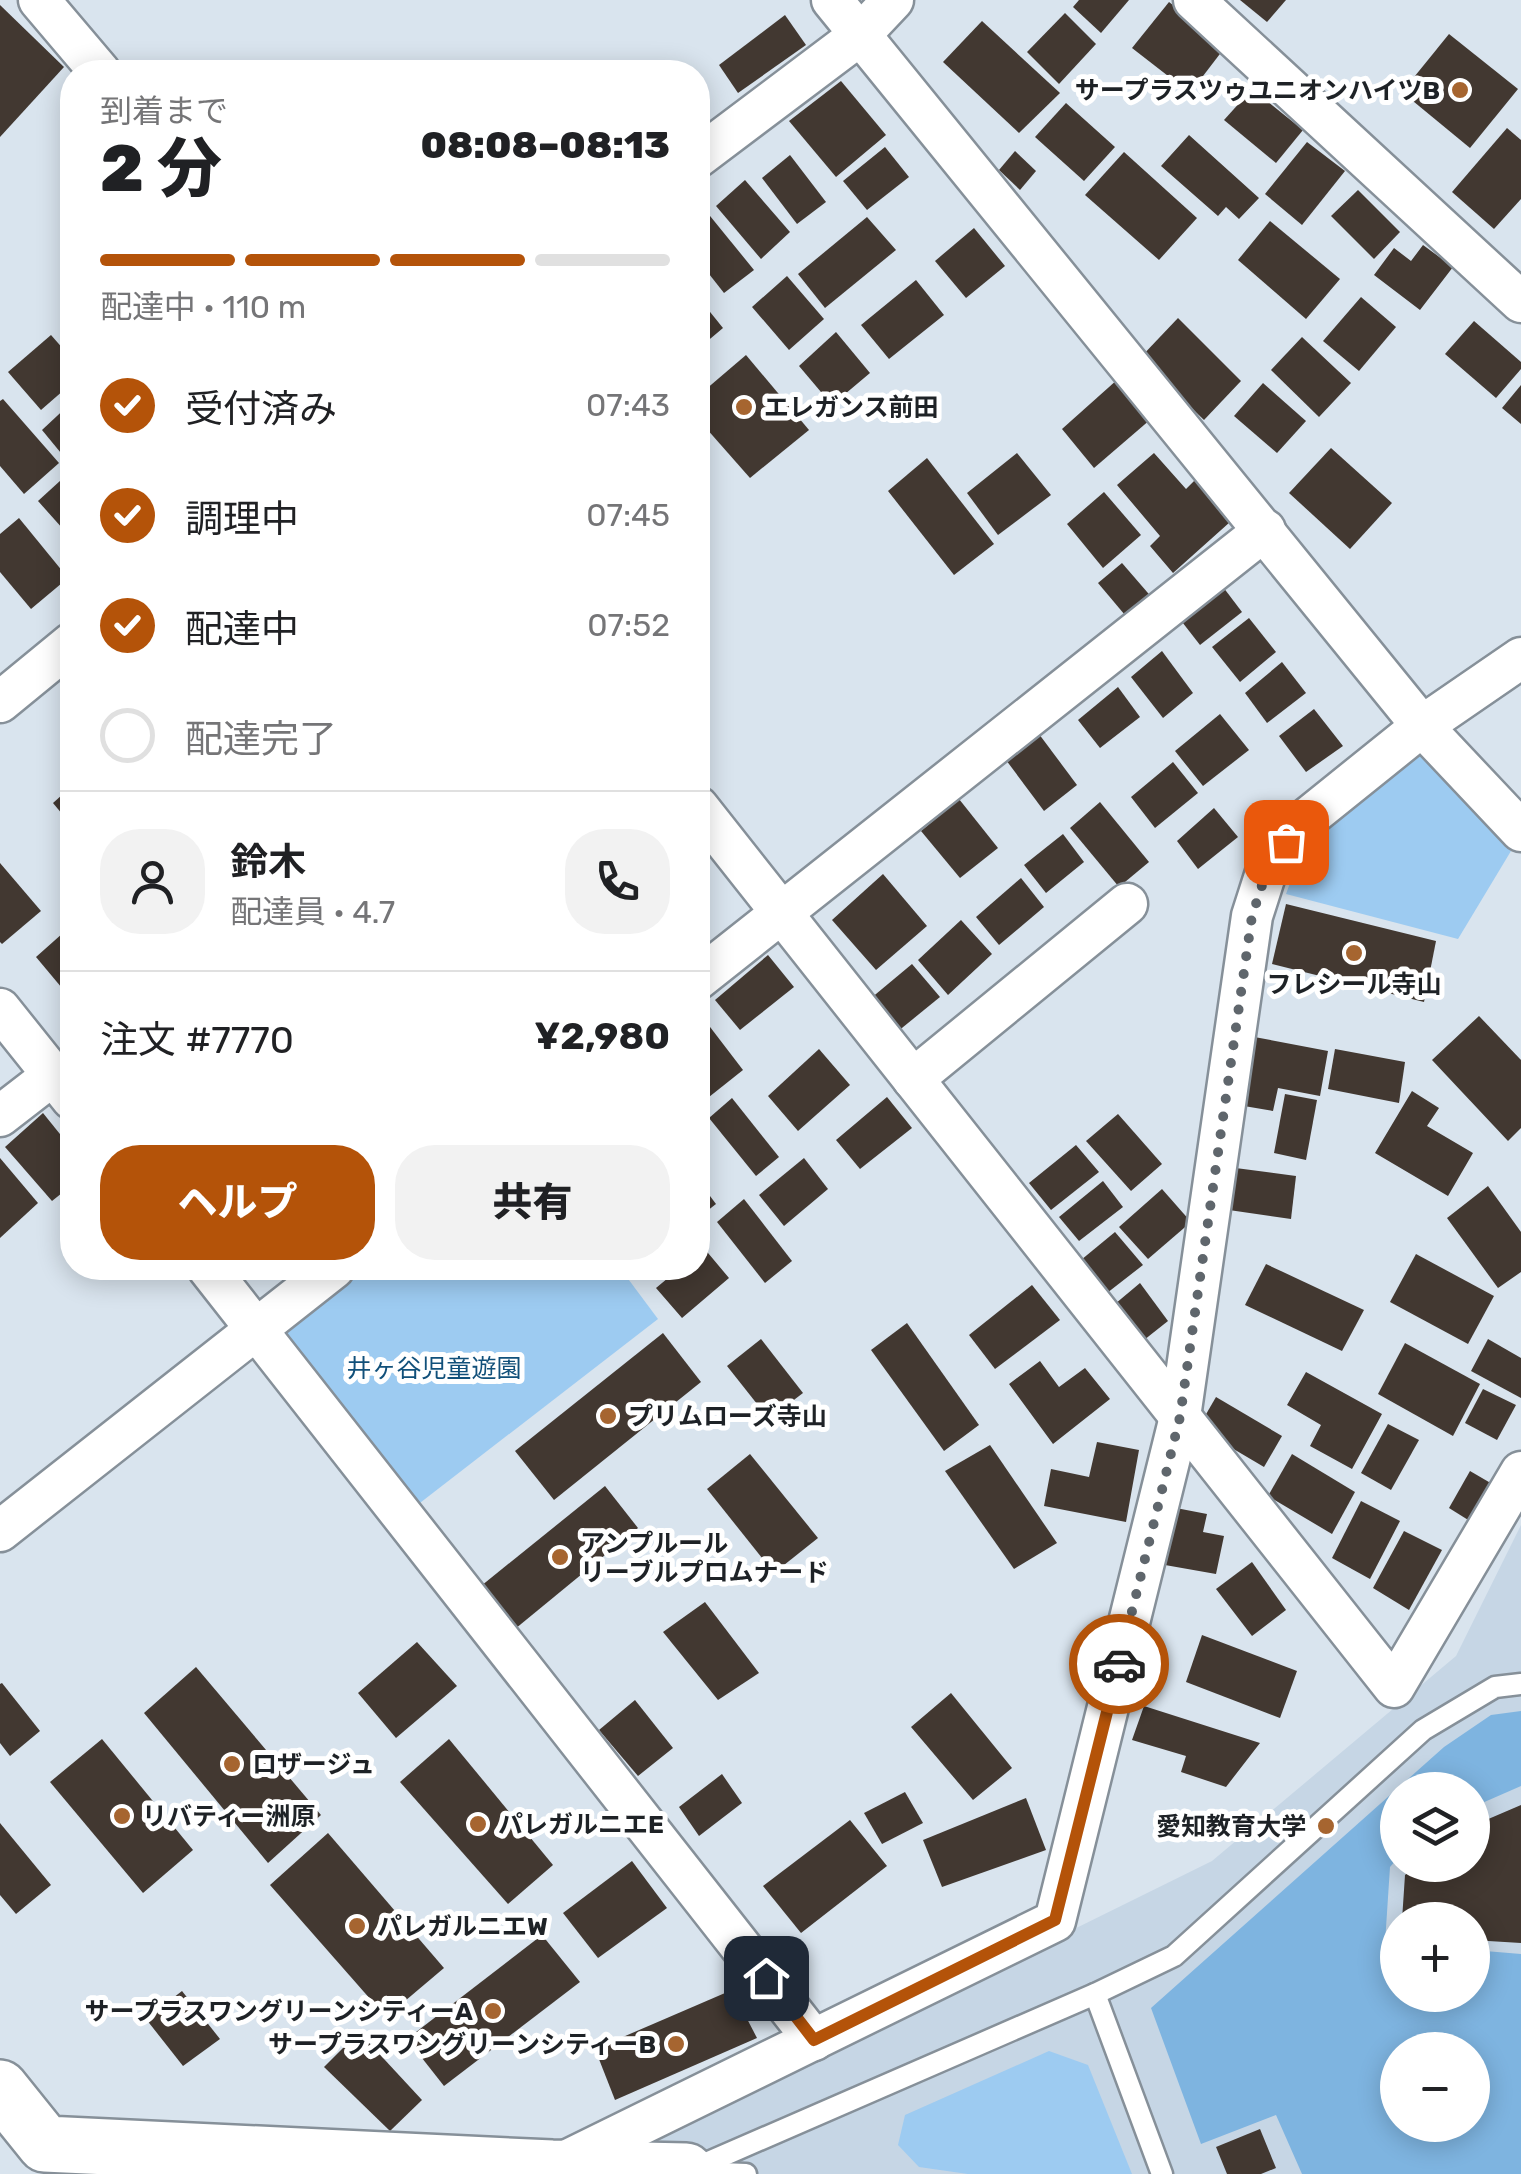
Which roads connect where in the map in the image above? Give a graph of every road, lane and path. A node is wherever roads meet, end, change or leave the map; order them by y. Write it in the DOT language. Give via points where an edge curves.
graph roads {
  1 [pos="39,0"];
  2 [pos="832,0"];
  3 [pos="893,0"];
  4 [pos="1194,0"];
  5 [pos="860,34"];
  6 [pos="90,60"];
  7 [pos="710,148"];
  8 [pos="1521,302"];
  9 [pos="1264,530"];
  10 [pos="60,654"];
  11 [pos="1521,658"];
  12 [pos="0,702"];
  13 [pos="1422,726"];
  14 [pos="710,822"];
  15 [pos="1521,831"];
  16 [pos="1127,904"];
  17 [pos="781,912"];
  18 [pos="710,968"];
  19 [pos="0,1009"];
  20 [pos="913,1079"];
  21 [pos="60,1083"];
  22 [pos="60,1088"];
  23 [pos="0,1116"];
  24 [pos="218,1280"];
  25 [pos="319,1280"];
  26 [pos="257,1329"];
  27 [pos="1180,1417"];
  28 [pos="1521,1472"];
  29 [pos="0,1531"];
  30 [pos="1521,1684"];
  31 [pos="1095,1994"];
  32 [pos="814,2040"];
  33 [pos="0,2088"];
  34 [pos="22,2142"];
  35 [pos="552,2168"];
  36 [pos="686,2172"];
  37 [pos="746,2174"];
  38 [pos="1162,2174"];
  1 -- 6 [label="street"];
  2 -- 5 [label="street"];
  3 -- 5 [label="street"];
  4 -- 8 [label="street"];
  5 -- 7 [label="street"];
  5 -- 9 [label="street"];
  9 -- 13 [label="street"];
  9 -- 17 [label="street"];
  10 -- 12 [label="street"];
  11 -- 13 [label="street"];
  13 -- 15 [label="street"];
  13 -- 27 [label="street" via="1304,821 1269,864 1252,916"];
  14 -- 17 [label="street"];
  16 -- 20 [label="street"];
  17 -- 18 [label="street"];
  17 -- 20 [label="street"];
  19 -- 21 [label="street"];
  20 -- 27 [label="street"];
  22 -- 23 [label="street"];
  24 -- 26 [label="street"];
  25 -- 26 [label="street"];
  26 -- 29 [label="street"];
  26 -- 32 [label="street"];
  27 -- 28 [label="street" via="1394,1687"];
  27 -- 32 [label="street" via="1055,1920"];
  30 -- 31 [label="lane" via="1495,1687 1423,1730 1174,1956"];
  31 -- 36 [label="lane"];
  31 -- 38 [label="lane"];
  32 -- 35 [label="street"];
  33 -- 34 [label="street"];
  34 -- 35 [label="street"];
  35 -- 36 [label="street"];
  36 -- 37 [label="lane"];
}
